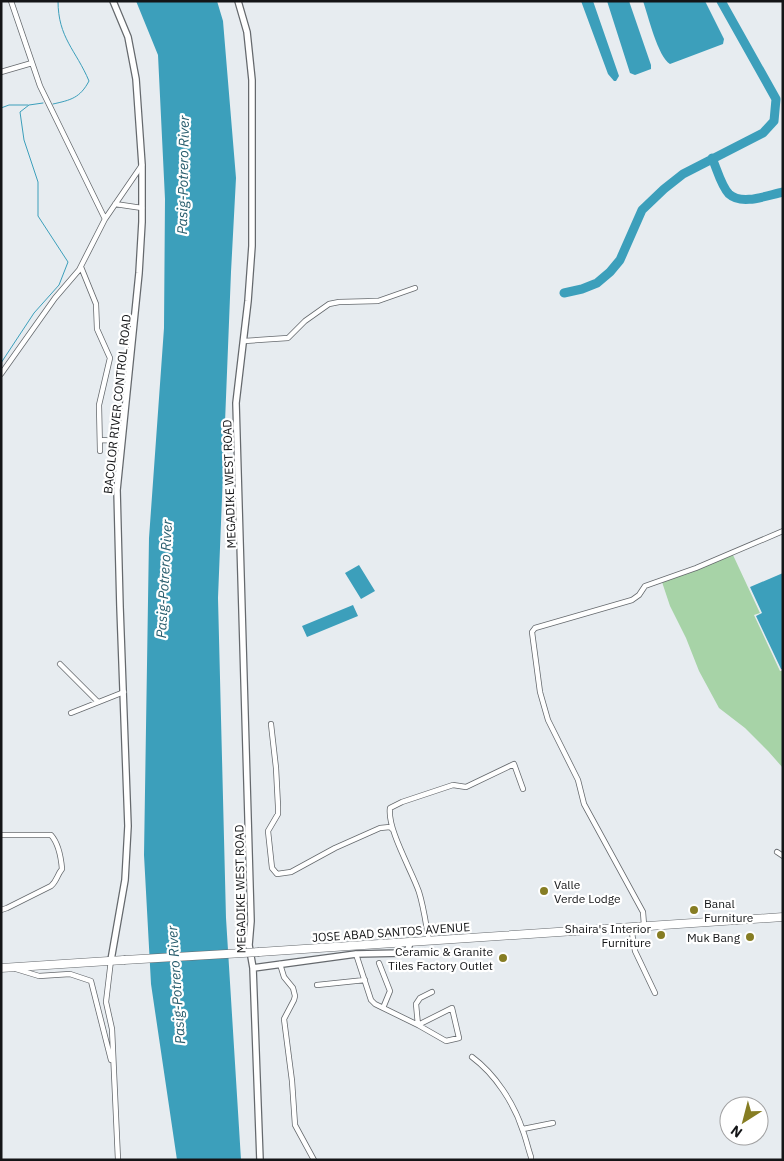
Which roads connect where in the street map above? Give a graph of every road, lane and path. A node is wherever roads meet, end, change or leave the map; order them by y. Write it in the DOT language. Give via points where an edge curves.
graph roads {
  1 [pos="12,1"];
  2 [pos="113,1"];
  3 [pos="238,1"];
  4 [pos="32,63"];
  5 [pos="1,72"];
  6 [pos="142,165"];
  7 [pos="115,204"];
  8 [pos="142,208"];
  9 [pos="105,219"];
  10 [pos="81,264"];
  11 [pos="415,288"];
  12 [pos="244,341"];
  13 [pos="1,374"];
  14 [pos="100,440"];
  15 [pos="122,441"];
  16 [pos="100,451"];
  17 [pos="783,531"];
  18 [pos="60,664"];
  19 [pos="124,692"];
  20 [pos="98,702"];
  21 [pos="70,712"];
  22 [pos="271,724"];
  23 [pos="523,789"];
  24 [pos="394,830"];
  25 [pos="1,834"];
  26 [pos="778,852"];
  27 [pos="783,856"];
  28 [pos="1,910"];
  29 [pos="783,917"];
  30 [pos="644,925"];
  31 [pos="631,926"];
  32 [pos="428,941"];
  33 [pos="410,942"];
  34 [pos="356,954"];
  35 [pos="111,960"];
  36 [pos="379,963"];
  37 [pos="280,964"];
  38 [pos="1,968"];
  39 [pos="11,968"];
  40 [pos="253,968"];
  41 [pos="365,980"];
  42 [pos="317,985"];
  43 [pos="432,992"];
  44 [pos="655,993"];
  45 [pos="383,1008"];
  46 [pos="418,1025"];
  47 [pos="472,1057"];
  48 [pos="114,1069"];
  49 [pos="553,1122"];
  50 [pos="522,1129"];
  51 [pos="118,1160"];
  52 [pos="260,1160"];
  53 [pos="314,1160"];
  54 [pos="531,1160"];
  1 -- 4 [label="street"];
  2 -- 6 [label="street, BACOLOR RIVER CONTROL ROAD" via="133,59"];
  3 -- 12 [label="street, MEGADIKE WEST ROAD" via="247,32 252,80 252,246"];
  4 -- 5 [label="street"];
  4 -- 9 [label="street" via="40,86"];
  6 -- 7 [label="street"];
  6 -- 8 [label="street, BACOLOR RIVER CONTROL ROAD"];
  7 -- 8 [label="street"];
  7 -- 9 [label="street"];
  8 -- 15 [label="street, BACOLOR RIVER CONTROL ROAD" via="142,247"];
  9 -- 10 [label="street"];
  10 -- 13 [label="street"];
  10 -- 14 [label="street" via="96,304 97,329 110,358 99,405"];
  11 -- 12 [label="street" via="378,301 329,304 288,338"];
  12 -- 40 [label="street, MEGADIKE WEST ROAD" via="236,403 251,911 249,945"];
  14 -- 15 [label="street"];
  14 -- 16 [label="street"];
  15 -- 19 [label="street, BACOLOR RIVER CONTROL ROAD" via="117,514"];
  17 -- 30 [label="street" via="645,586 632,600 535,628 532,632 540,692 548,720 578,780 584,804 643,912"];
  18 -- 20 [label="street"];
  19 -- 20 [label="street"];
  19 -- 35 [label="street, BACOLOR RIVER CONTROL ROAD" via="128,856"];
  20 -- 21 [label="street"];
  22 -- 24 [label="street" via="278,814 268,831 272,868 276,874 291,872 380,828"];
  23 -- 24 [label="street" via="514,764 466,787 453,785 390,808"];
  24 -- 32 [label="street" via="419,892"];
  25 -- 28 [label="street" via="51,835 59,850 62,869 51,886"];
  26 -- 27 [label="street"];
  29 -- 30 [label="highway, JOSE ABAD SANTOS AVENUE"];
  30 -- 31 [label="highway, JOSE ABAD SANTOS AVENUE"];
  31 -- 32 [label="highway, JOSE ABAD SANTOS AVENUE"];
  31 -- 44 [label="street" via="634,951"];
  32 -- 33 [label="highway, JOSE ABAD SANTOS AVENUE"];
  33 -- 34 [label="street, MEGADIKE WEST ROAD" via="408,950 403,953"];
  33 -- 35 [label="highway, JOSE ABAD SANTOS AVENUE, bridge"];
  34 -- 37 [label="street, MEGADIKE WEST ROAD"];
  34 -- 41 [label="street"];
  35 -- 39 [label="highway, JOSE ABAD SANTOS AVENUE"];
  35 -- 48 [label="street" via="106,1002 112,1030"];
  36 -- 45 [label="street" via="390,991"];
  37 -- 40 [label="street, MEGADIKE WEST ROAD"];
  37 -- 53 [label="street" via="295,996 284,1020 295,1125"];
  38 -- 39 [label="highway, JOSE ABAD SANTOS AVENUE"];
  39 -- 48 [label="street" via="39,976 70,974 91,981"];
  40 -- 52 [label="street, MEGADIKE WEST ROAD"];
  41 -- 42 [label="street"];
  41 -- 45 [label="street" via="371,1000"];
  43 -- 46 [label="street" via="416,1004"];
  45 -- 46 [label="street"];
  46 -- 46 [label="street" via="452,1008 459,1038 446,1041"];
  47 -- 50 [label="street" via="486,1068 504,1092"];
  48 -- 51 [label="street"];
  49 -- 50 [label="street"];
  50 -- 54 [label="street"];
}
